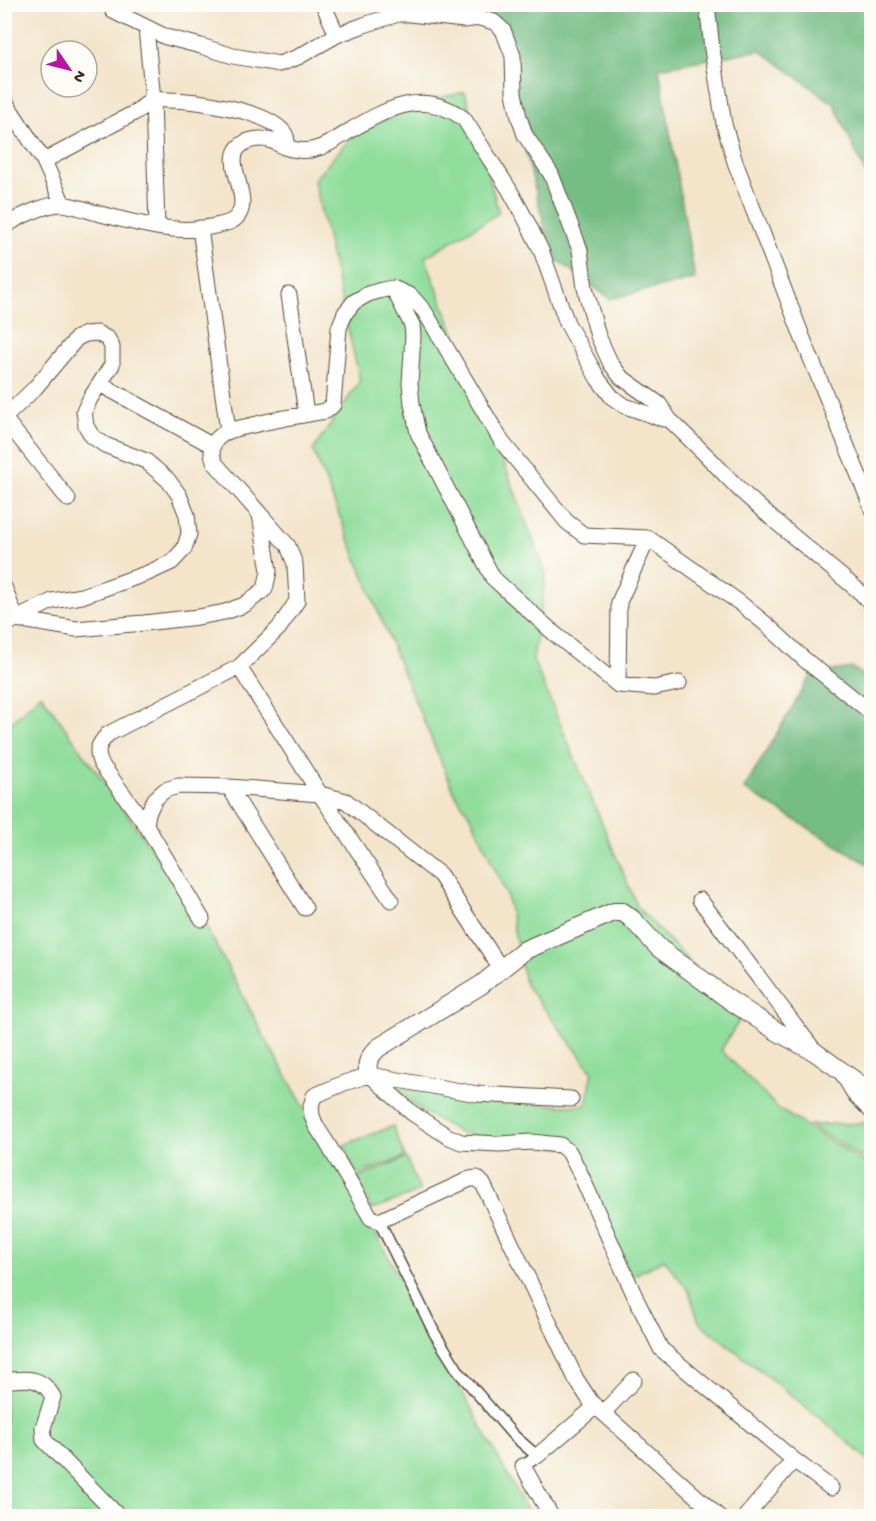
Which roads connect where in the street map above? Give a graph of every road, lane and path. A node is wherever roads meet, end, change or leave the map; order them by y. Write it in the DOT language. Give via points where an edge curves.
graph roads {
  1 [pos="109,4"];
  2 [pos="323,4"];
  3 [pos="707,4"];
  4 [pos="397,9"];
  5 [pos="146,28"];
  6 [pos="337,35"];
  7 [pos="4,100"];
  8 [pos="153,100"];
  9 [pos="285,147"];
  10 [pos="44,161"];
  11 [pos="63,204"];
  12 [pos="6,223"];
  13 [pos="157,226"];
  14 [pos="200,228"];
  15 [pos="393,288"];
  16 [pos="289,295"];
  17 [pos="100,384"];
  18 [pos="306,414"];
  19 [pos="5,417"];
  20 [pos="669,419"];
  21 [pos="228,431"];
  22 [pos="213,446"];
  23 [pos="68,499"];
  24 [pos="872,508"];
  25 [pos="260,514"];
  26 [pos="648,538"];
  27 [pos="4,587"];
  28 [pos="872,604"];
  29 [pos="10,622"];
  30 [pos="239,667"];
  31 [pos="679,683"];
  32 [pos="618,685"];
  33 [pos="872,713"];
  34 [pos="229,787"];
  35 [pos="320,794"];
  36 [pos="146,825"];
  37 [pos="391,900"];
  38 [pos="700,900"];
  39 [pos="305,908"];
  40 [pos="202,919"];
  41 [pos="501,969"];
  42 [pos="815,1052"];
  43 [pos="840,1070"];
  44 [pos="370,1075"];
  45 [pos="872,1093"];
  46 [pos="571,1099"];
  47 [pos="872,1112"];
  48 [pos="379,1221"];
  49 [pos="634,1380"];
  50 [pos="4,1381"];
  51 [pos="600,1410"];
  52 [pos="537,1456"];
  53 [pos="794,1460"];
  54 [pos="523,1466"];
  55 [pos="831,1488"];
  56 [pos="118,1516"];
  57 [pos="551,1516"];
  58 [pos="718,1516"];
  59 [pos="746,1516"];
  1 -- 5 [label="street" via="113,11"];
  2 -- 6 [label="street"];
  3 -- 24 [label="street" via="724,124 735,162"];
  4 -- 6 [label="street"];
  4 -- 20 [label="street" via="465,20 480,18 503,30 513,56 519,117 525,135 551,174 580,250 598,336 621,377 659,404"];
  5 -- 6 [label="street" via="233,56 279,64"];
  5 -- 8 [label="street"];
  7 -- 10 [label="street"];
  8 -- 9 [label="street" via="225,106 267,120 286,136"];
  8 -- 10 [label="street"];
  8 -- 13 [label="street"];
  9 -- 14 [label="street" via="259,139 239,147 235,168 242,193 241,209 231,221"];
  9 -- 20 [label="street" via="314,150 408,104 442,105 465,118 525,218 567,323 598,379 625,406"];
  10 -- 11 [label="street"];
  11 -- 12 [label="street"];
  11 -- 13 [label="street"];
  13 -- 14 [label="street"];
  14 -- 21 [label="street"];
  15 -- 18 [label="street" via="368,294 345,313 339,328 333,405 326,411"];
  15 -- 26 [label="street" via="411,296 425,312 502,442 567,522 584,535"];
  15 -- 32 [label="street" via="412,326 410,383 418,432 493,578"];
  16 -- 18 [label="street"];
  17 -- 19 [label="street" via="112,366 112,347 108,339 97,333 86,334 77,338"];
  17 -- 22 [label="street"];
  17 -- 29 [label="street" via="84,411 86,426 105,445 146,461 168,480 187,515 189,534 184,549 172,562 148,573 37,607"];
  18 -- 21 [label="street"];
  19 -- 23 [label="street"];
  20 -- 28 [label="street" via="759,507"];
  21 -- 22 [label="street"];
  22 -- 25 [label="street" via="214,463"];
  25 -- 29 [label="street" via="268,580 265,590 244,605 198,617 76,629"];
  25 -- 30 [label="street" via="292,555 297,601 279,628"];
  26 -- 32 [label="street" via="619,602"];
  26 -- 33 [label="street" via="740,603"];
  27 -- 29 [label="street"];
  30 -- 35 [label="street"];
  30 -- 36 [label="street" via="101,741 97,750 101,764"];
  31 -- 32 [label="street" via="654,688"];
  34 -- 35 [label="street"];
  34 -- 36 [label="street" via="178,786 165,790 155,799"];
  34 -- 39 [label="street"];
  35 -- 37 [label="street"];
  35 -- 41 [label="street" via="346,801 440,875"];
  36 -- 40 [label="street"];
  38 -- 42 [label="street"];
  41 -- 42 [label="street" via="525,950 614,912 624,912 659,948 731,1001"];
  41 -- 44 [label="street" via="378,1048 368,1060"];
  42 -- 43 [label="street"];
  43 -- 45 [label="street"];
  43 -- 47 [label="street" via="855,1095"];
  44 -- 46 [label="street" via="477,1094"];
  44 -- 48 [label="street" via="314,1096 311,1106 316,1125 371,1218"];
  44 -- 53 [label="street" via="412,1113 460,1142 532,1142 560,1146 569,1152 661,1349"];
  48 -- 51 [label="street" via="477,1178 576,1379"];
  48 -- 52 [label="street" via="435,1334 459,1372 513,1435"];
  49 -- 51 [label="street"];
  50 -- 56 [label="street" via="38,1380 49,1390 53,1398 43,1428 44,1440"];
  51 -- 52 [label="street"];
  51 -- 58 [label="street"];
  52 -- 54 [label="street"];
  53 -- 55 [label="street"];
  53 -- 59 [label="street"];
  54 -- 57 [label="street"];
}
